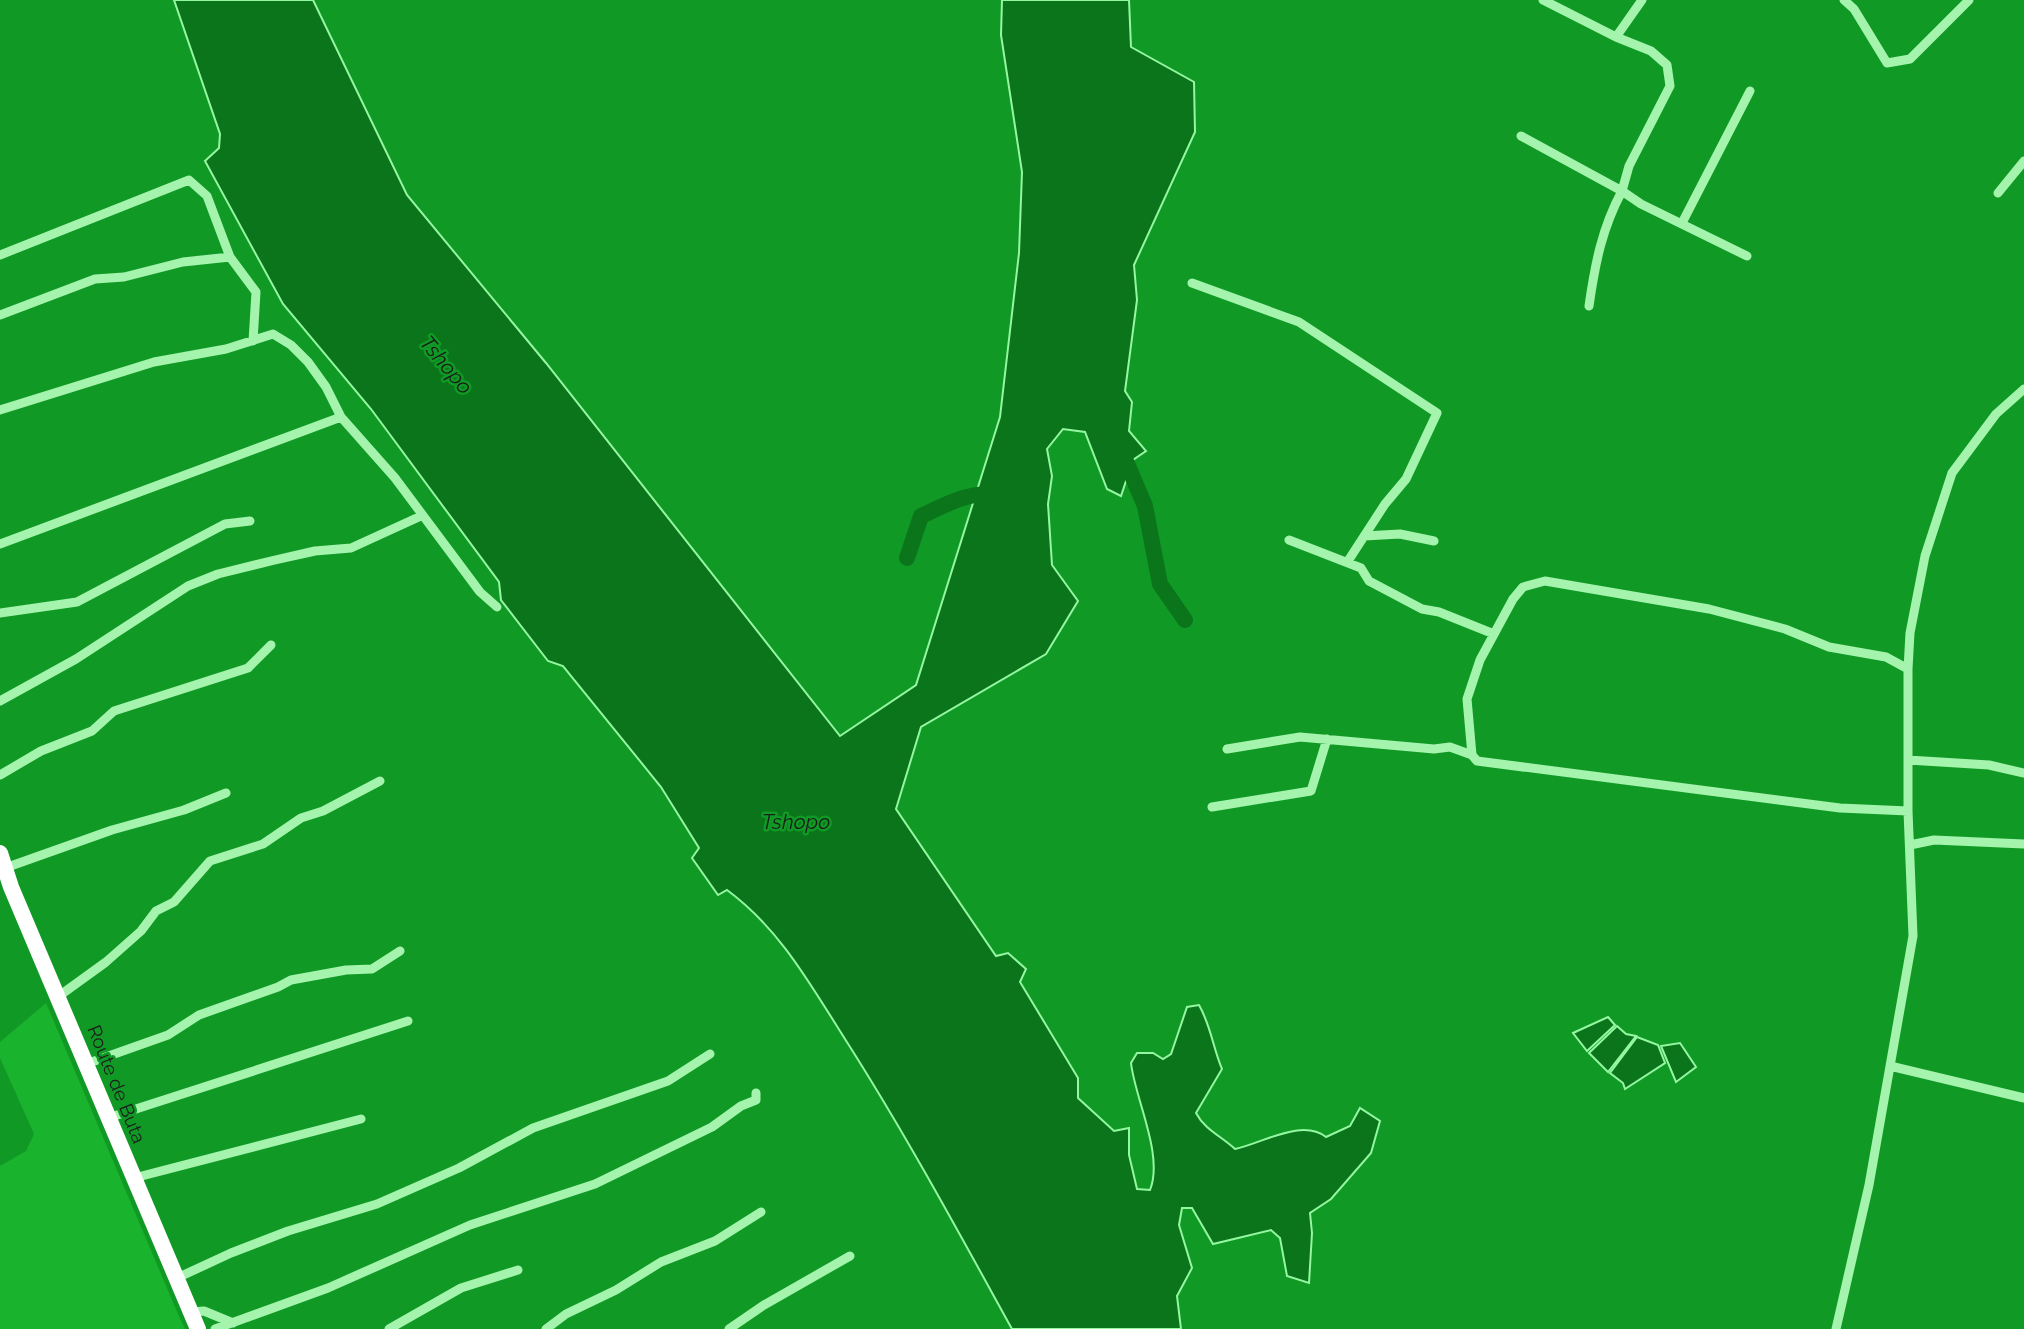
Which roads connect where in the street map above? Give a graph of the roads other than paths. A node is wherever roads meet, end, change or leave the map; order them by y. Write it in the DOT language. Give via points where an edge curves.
graph roads {
  1 [pos="1543,0"];
  2 [pos="1642,0"];
  3 [pos="1844,0"];
  4 [pos="1969,0"];
  5 [pos="1616,37"];
  6 [pos="1750,92"];
  7 [pos="1521,136"];
  8 [pos="2024,161"];
  9 [pos="1622,191"];
  10 [pos="1998,193"];
  11 [pos="1682,223"];
  12 [pos="0,255"];
  13 [pos="1747,256"];
  14 [pos="230,257"];
  15 [pos="1192,283"];
  16 [pos="1589,306"];
  17 [pos="0,315"];
  18 [pos="253,341"];
  19 [pos="2024,389"];
  20 [pos="0,410"];
  21 [pos="341,417"];
  22 [pos="421,516"];
  23 [pos="250,521"];
  24 [pos="1364,536"];
  25 [pos="1289,540"];
  26 [pos="1434,541"];
  27 [pos="0,544"];
  28 [pos="1348,561"];
  29 [pos="497,607"];
  30 [pos="0,613"];
  31 [pos="1494,634"];
  32 [pos="271,645"];
  33 [pos="1908,669"];
  34 [pos="0,701"];
  35 [pos="1327,739"];
  36 [pos="1227,749"];
  37 [pos="1472,755"];
  38 [pos="1908,760"];
  39 [pos="2024,773"];
  40 [pos="0,775"];
  41 [pos="380,781"];
  42 [pos="226,793"];
  43 [pos="1212,807"];
  44 [pos="1908,811"];
  45 [pos="2024,844"];
  46 [pos="1910,845"];
  47 [pos="3,861"];
  48 [pos="6,889"];
  49 [pos="400,951"];
  50 [pos="59,996"];
  51 [pos="408,1021"];
  52 [pos="710,1054"];
  53 [pos="86,1064"];
  54 [pos="1891,1066"];
  55 [pos="755,1093"];
  56 [pos="2024,1098"];
  57 [pos="108,1118"];
  58 [pos="361,1119"];
  59 [pos="134,1178"];
  60 [pos="761,1212"];
  61 [pos="850,1256"];
  62 [pos="518,1270"];
  63 [pos="177,1278"];
  64 [pos="191,1312"];
  65 [pos="233,1322"];
  66 [pos="198,1329"];
  67 [pos="215,1329"];
  68 [pos="389,1329"];
  69 [pos="546,1329"];
  70 [pos="729,1329"];
  71 [pos="1836,1329"];
  1 -- 5 [label="street"];
  2 -- 5 [label="street"];
  3 -- 4 [label="street" via="1887,63 1910,59"];
  5 -- 9 [label="street" via="1651,51 1667,65 1670,86 1629,166"];
  6 -- 11 [label="street"];
  7 -- 9 [label="street"];
  8 -- 10 [label="street"];
  9 -- 11 [label="street"];
  9 -- 16 [label="street" via="1596,256"];
  11 -- 13 [label="street"];
  12 -- 14 [label="street" via="189,180 207,196"];
  14 -- 17 [label="street" via="96,279"];
  14 -- 18 [label="street" via="256,292"];
  15 -- 24 [label="street" via="1298,322 1437,413 1406,479"];
  18 -- 20 [label="street" via="154,362"];
  18 -- 21 [label="street" via="269,334 291,345 326,387"];
  19 -- 33 [label="street" via="1996,414 1952,473 1925,556"];
  21 -- 22 [label="street" via="395,478"];
  21 -- 27 [label="street"];
  22 -- 29 [label="street"];
  22 -- 34 [label="street" via="351,548 275,560 188,586 76,659"];
  23 -- 30 [label="street" via="225,524 77,602"];
  24 -- 26 [label="street" via="1400,534"];
  24 -- 28 [label="street"];
  25 -- 28 [label="street"];
  28 -- 31 [label="street" via="1361,568 1369,581 1422,609"];
  31 -- 33 [label="street" via="1522,587 1545,581 1709,609 1784,629 1829,647 1886,657"];
  31 -- 37 [label="street" via="1468,699"];
  32 -- 40 [label="street" via="248,668 114,711 92,731 41,751"];
  33 -- 38 [label="street"];
  35 -- 36 [label="street" via="1300,737"];
  35 -- 37 [label="street" via="1450,747"];
  35 -- 43 [label="street" via="1311,791"];
  37 -- 44 [label="street" via="1477,761 1840,808"];
  38 -- 39 [label="street" via="1989,765"];
  38 -- 44 [label="street"];
  41 -- 50 [label="street" via="301,818 263,844 210,861 174,902 156,911 106,962"];
  42 -- 47 [label="street" via="184,810"];
  44 -- 46 [label="street"];
  45 -- 46 [label="street" via="1934,840"];
  46 -- 54 [label="street" via="1913,936"];
  47 -- 48 [label="highway, Route de Buta"];
  48 -- 50 [label="highway, Route de Buta"];
  49 -- 53 [label="street" via="372,969 290,980 199,1015 169,1035"];
  50 -- 53 [label="highway, Route de Buta"];
  51 -- 57 [label="street"];
  52 -- 63 [label="street" via="668,1081 533,1128 459,1168 377,1204 265,1240"];
  53 -- 57 [label="highway, Route de Buta"];
  54 -- 56 [label="street"];
  54 -- 71 [label="street"];
  55 -- 65 [label="street" via="756,1100 712,1127 595,1184 470,1225 328,1288"];
  57 -- 59 [label="highway, Route de Buta"];
  58 -- 59 [label="street"];
  59 -- 63 [label="highway, Route de Buta"];
  60 -- 69 [label="street" via="715,1241 661,1262 602,1298 565,1314"];
  61 -- 70 [label="street"];
  62 -- 68 [label="street" via="461,1288"];
  63 -- 64 [label="highway, Route de Buta"];
  64 -- 65 [label="street" via="204,1311"];
  64 -- 66 [label="highway, Route de Buta"];
  65 -- 67 [label="street"];
}
